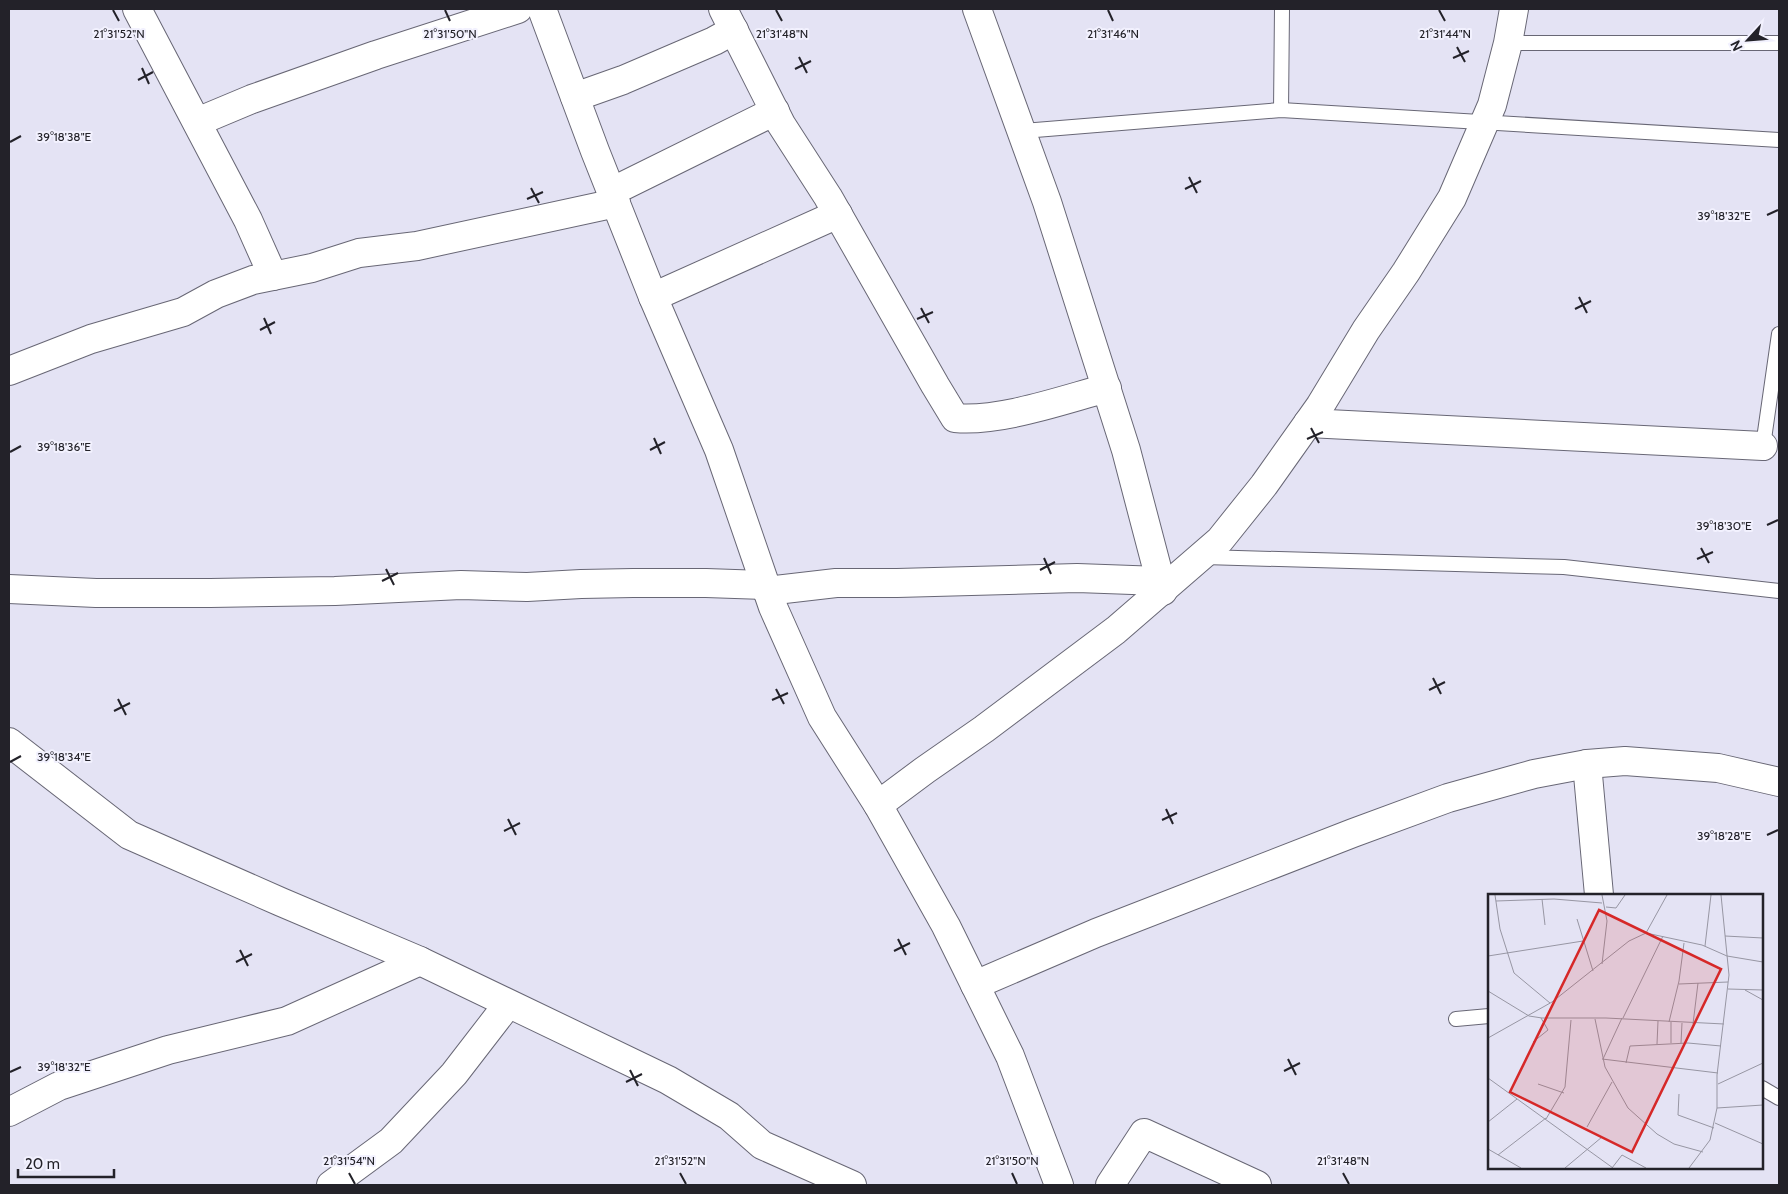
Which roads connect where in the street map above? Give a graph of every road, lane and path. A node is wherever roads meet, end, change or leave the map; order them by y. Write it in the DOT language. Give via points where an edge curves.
graph roads {
  1 [pos="137,9"];
  2 [pos="518,9"];
  3 [pos="542,9"];
  4 [pos="977,9"];
  5 [pos="1282,9"];
  6 [pos="1514,9"];
  7 [pos="728,19"];
  8 [pos="1508,43"];
  9 [pos="1779,43"];
  10 [pos="575,97"];
  11 [pos="1281,110"];
  12 [pos="775,111"];
  13 [pos="197,122"];
  14 [pos="1484,122"];
  15 [pos="1022,131"];
  16 [pos="1779,140"];
  17 [pos="614,198"];
  18 [pos="838,214"];
  19 [pos="273,276"];
  20 [pos="653,297"];
  21 [pos="1779,334"];
  22 [pos="9,372"];
  23 [pos="1106,388"];
  24 [pos="1308,423"];
  25 [pos="1763,446"];
  26 [pos="1201,557"];
  27 [pos="1161,586"];
  28 [pos="767,588"];
  29 [pos="9,589"];
  30 [pos="1779,591"];
  31 [pos="9,742"];
  32 [pos="1587,764"];
  33 [pos="1779,782"];
  34 [pos="878,805"];
  35 [pos="1599,894"];
  36 [pos="420,961"];
  37 [pos="975,985"];
  38 [pos="508,1004"];
  39 [pos="1488,1016"];
  40 [pos="1456,1019"];
  41 [pos="1763,1089"];
  42 [pos="1779,1098"];
  43 [pos="9,1112"];
  44 [pos="331,1185"];
  45 [pos="852,1185"];
  46 [pos="1059,1185"];
  47 [pos="1110,1185"];
  48 [pos="1257,1185"];
  1 -- 13 [label="street"];
  2 -- 13 [label="street" via="376,55"];
  3 -- 10 [label="street"];
  4 -- 15 [label="street"];
  5 -- 11 [label="lane"];
  6 -- 8 [label="street"];
  7 -- 10 [label="street" via="714,41"];
  7 -- 12 [label="street"];
  8 -- 9 [label="lane"];
  8 -- 14 [label="street" via="1492,105"];
  10 -- 17 [label="street"];
  11 -- 14 [label="lane"];
  11 -- 15 [label="lane"];
  12 -- 17 [label="street"];
  12 -- 18 [label="street"];
  13 -- 19 [label="street"];
  14 -- 16 [label="lane"];
  14 -- 24 [label="street" via="1452,198"];
  15 -- 23 [label="street"];
  17 -- 19 [label="street" via="417,246 359,253"];
  17 -- 20 [label="street"];
  18 -- 20 [label="street"];
  18 -- 23 [label="street" via="955,418 973,419 1031,408"];
  19 -- 22 [label="street" via="253,280 182,312 91,339"];
  20 -- 28 [label="street" via="718,450"];
  21 -- 25 [label="lane"];
  23 -- 27 [label="street"];
  24 -- 25 [label="street"];
  24 -- 26 [label="street" via="1264,485 1220,540"];
  26 -- 27 [label="street"];
  26 -- 30 [label="lane" via="1564,567"];
  27 -- 28 [label="street" via="1077,578 836,583"];
  27 -- 34 [label="street" via="1116,630"];
  28 -- 29 [label="street" via="706,583 633,583 210,593"];
  28 -- 34 [label="street" via="822,717"];
  31 -- 36 [label="street" via="129,835"];
  32 -- 33 [label="street" via="1625,761 1665,763 1718,768"];
  32 -- 35 [label="street"];
  32 -- 37 [label="street" via="1534,774 1448,798 1096,933"];
  34 -- 37 [label="street"];
  36 -- 38 [label="street"];
  36 -- 43 [label="street" via="287,1021 168,1050 58,1086"];
  37 -- 46 [label="street" via="1010,1056"];
  38 -- 44 [label="street" via="454,1074 391,1141"];
  38 -- 45 [label="street" via="668,1080 729,1116 762,1145"];
  39 -- 40 [label="lane"];
  41 -- 42 [label="lane"];
  47 -- 48 [label="street" via="1144,1133"];
}
